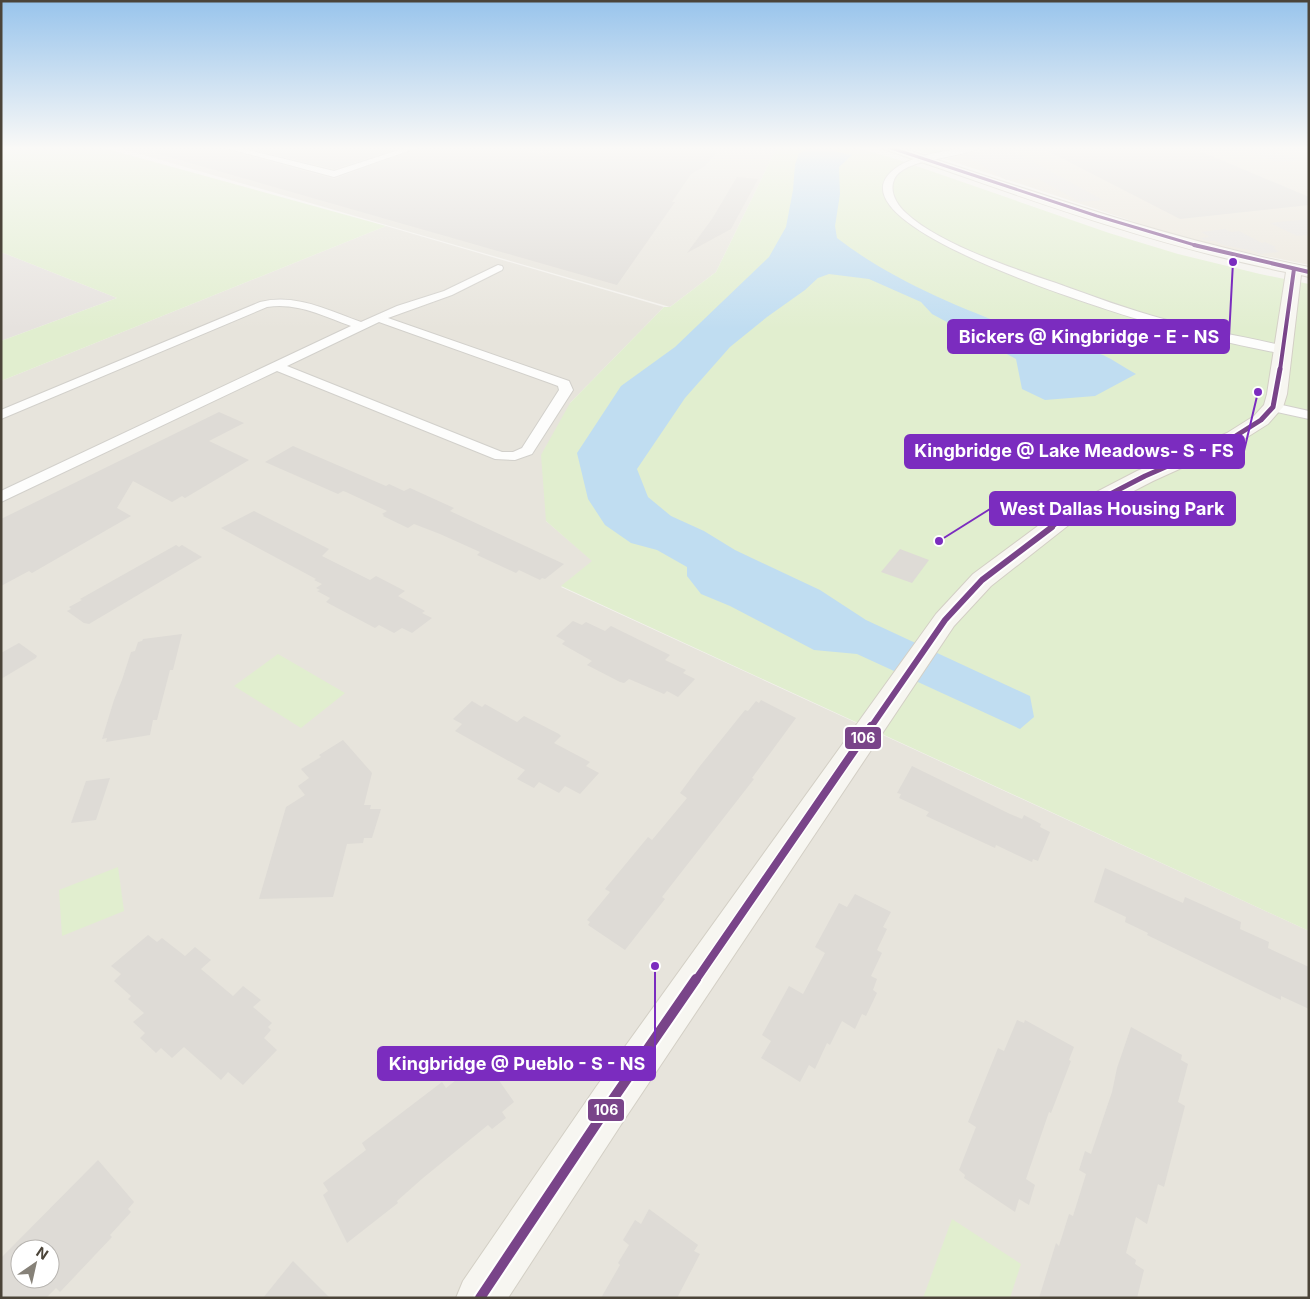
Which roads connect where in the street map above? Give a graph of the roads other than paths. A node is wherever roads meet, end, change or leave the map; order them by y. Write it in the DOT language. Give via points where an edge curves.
graph roads {
  1 [pos="896,208"];
  2 [pos="1072,208"];
  3 [pos="498,268"];
  4 [pos="1301,270"];
  5 [pos="378,318"];
  6 [pos="361,326"];
  7 [pos="1284,350"];
  8 [pos="276,366"];
  9 [pos="1273,406"];
  10 [pos="1,415"];
  11 [pos="1309,415"];
  12 [pos="1,497"];
  13 [pos="480,1298"];
  1 -- 7 [label="street" via="914,224 945,243 982,260 1175,326"];
  2 -- 4 [label="street" via="1213,251"];
  3 -- 5 [label="street" via="448,293"];
  4 -- 7 [label="street"];
  5 -- 6 [label="street"];
  5 -- 8 [label="street" via="555,380 564,384 566,390 527,451 515,456 500,456"];
  6 -- 8 [label="street"];
  6 -- 10 [label="street" via="290,301 271,302"];
  7 -- 9 [label="street"];
  8 -- 12 [label="street"];
  9 -- 11 [label="street"];
  9 -- 13 [label="street" via="1261,420 1234,437 1145,476 1062,519 982,580 945,620 611,1102"];
}
